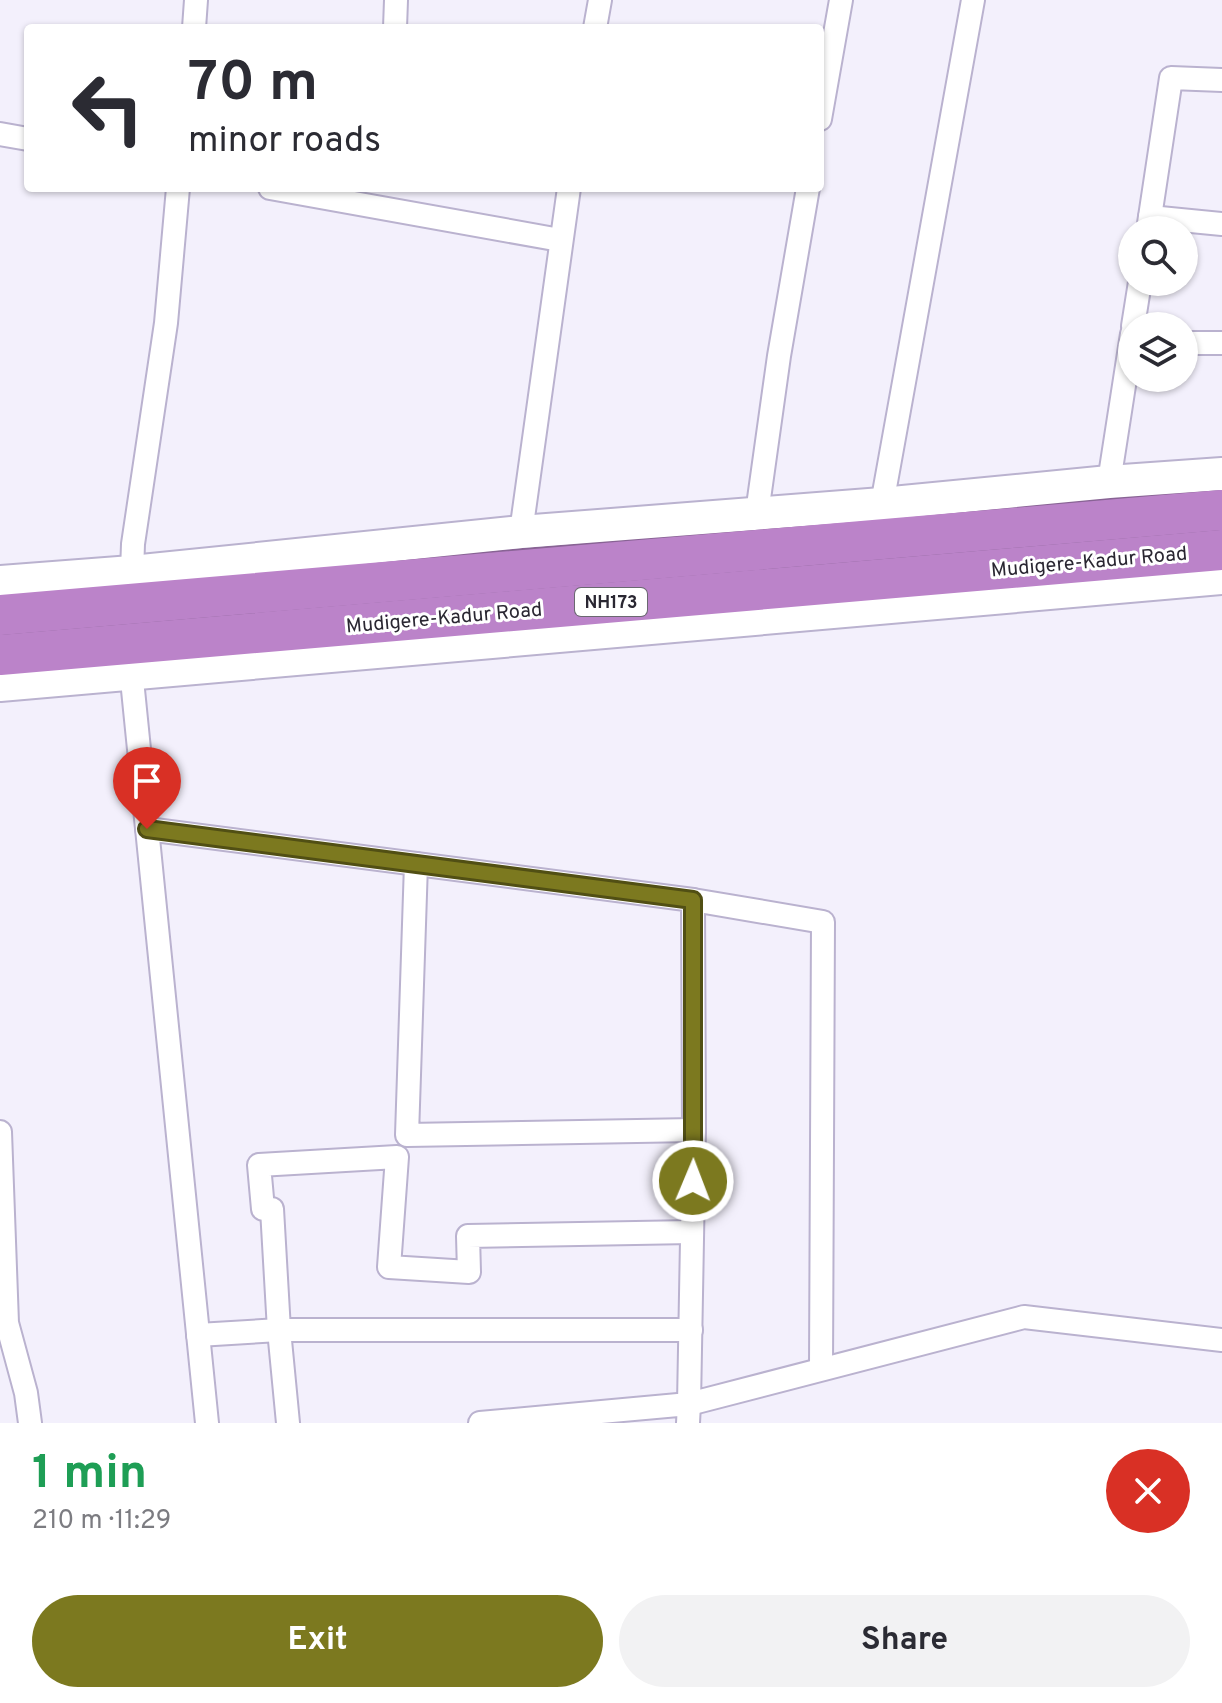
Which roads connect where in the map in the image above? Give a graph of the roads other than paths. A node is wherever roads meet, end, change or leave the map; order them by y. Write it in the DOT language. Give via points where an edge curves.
graph roads {
  1 [pos="196,0"];
  2 [pos="396,0"];
  3 [pos="600,0"];
  4 [pos="841,0"];
  5 [pos="973,0"];
  6 [pos="194,24"];
  7 [pos="395,24"];
  8 [pos="596,24"];
  9 [pos="1222,80"];
  10 [pos="824,96"];
  11 [pos="0,134"];
  12 [pos="24,138"];
  13 [pos="178,192"];
  14 [pos="292,192"];
  15 [pos="568,192"];
  16 [pos="807,192"];
  17 [pos="1150,216"];
  18 [pos="1198,224"];
  19 [pos="1222,224"];
  20 [pos="560,240"];
  21 [pos="1198,343"];
  22 [pos="1222,343"];
  23 [pos="1123,392"];
  24 [pos="1222,474"];
  25 [pos="1109,482"];
  26 [pos="882,504"];
  27 [pos="1222,510"];
  28 [pos="757,513"];
  29 [pos="521,532"];
  30 [pos="1222,550"];
  31 [pos="132,572"];
  32 [pos="1222,578"];
  33 [pos="0,582"];
  34 [pos="0,615"];
  35 [pos="0,655"];
  36 [pos="130,658"];
  37 [pos="0,685"];
  38 [pos="147,829"];
  39 [pos="416,864"];
  40 [pos="693,900"];
  41 [pos="694,1130"];
  42 [pos="0,1132"];
  43 [pos="692,1232"];
  44 [pos="279,1330"];
  45 [pos="691,1330"];
  46 [pos="198,1335"];
  47 [pos="1222,1340"];
  48 [pos="821,1369"];
  49 [pos="689,1414"];
  50 [pos="30,1423"];
  51 [pos="207,1423"];
  52 [pos="288,1423"];
  53 [pos="480,1423"];
  1 -- 6 [label="street"];
  2 -- 7 [label="street"];
  3 -- 8 [label="street"];
  4 -- 10 [label="street"];
  5 -- 26 [label="street"];
  9 -- 17 [label="street" via="1171,78"];
  11 -- 12 [label="street"];
  13 -- 31 [label="street" via="166,323"];
  14 -- 20 [label="street"];
  15 -- 20 [label="street"];
  16 -- 28 [label="street"];
  18 -- 19 [label="street"];
  20 -- 29 [label="street"];
  21 -- 22 [label="street"];
  23 -- 25 [label="street"];
  24 -- 25 [label="street"];
  25 -- 26 [label="street"];
  26 -- 28 [label="street"];
  27 -- 34 [label="highway, Mudigere-Kadur Road / NH173"];
  28 -- 29 [label="street"];
  29 -- 31 [label="street"];
  30 -- 36 [label="highway, Mudigere-Kadur Road / NH173"];
  31 -- 33 [label="street"];
  32 -- 36 [label="street"];
  35 -- 36 [label="highway, Mudigere-Kadur Road / NH173"];
  36 -- 37 [label="street"];
  36 -- 38 [label="street"];
  38 -- 39 [label="street"];
  38 -- 46 [label="street"];
  39 -- 40 [label="street"];
  39 -- 41 [label="street" via="407,1135"];
  40 -- 41 [label="street"];
  40 -- 48 [label="street" via="823,922"];
  41 -- 43 [label="street"];
  42 -- 50 [label="street" via="7,1323"];
  43 -- 44 [label="street" via="468,1236 469,1272 389,1267 397,1157 259,1165 263,1209 272,1209"];
  43 -- 45 [label="street"];
  44 -- 45 [label="street"];
  44 -- 46 [label="street"];
  44 -- 52 [label="street"];
  45 -- 49 [label="street"];
  46 -- 51 [label="street"];
  47 -- 48 [label="street" via="1024,1317"];
  48 -- 49 [label="street"];
  49 -- 53 [label="street"];
}
